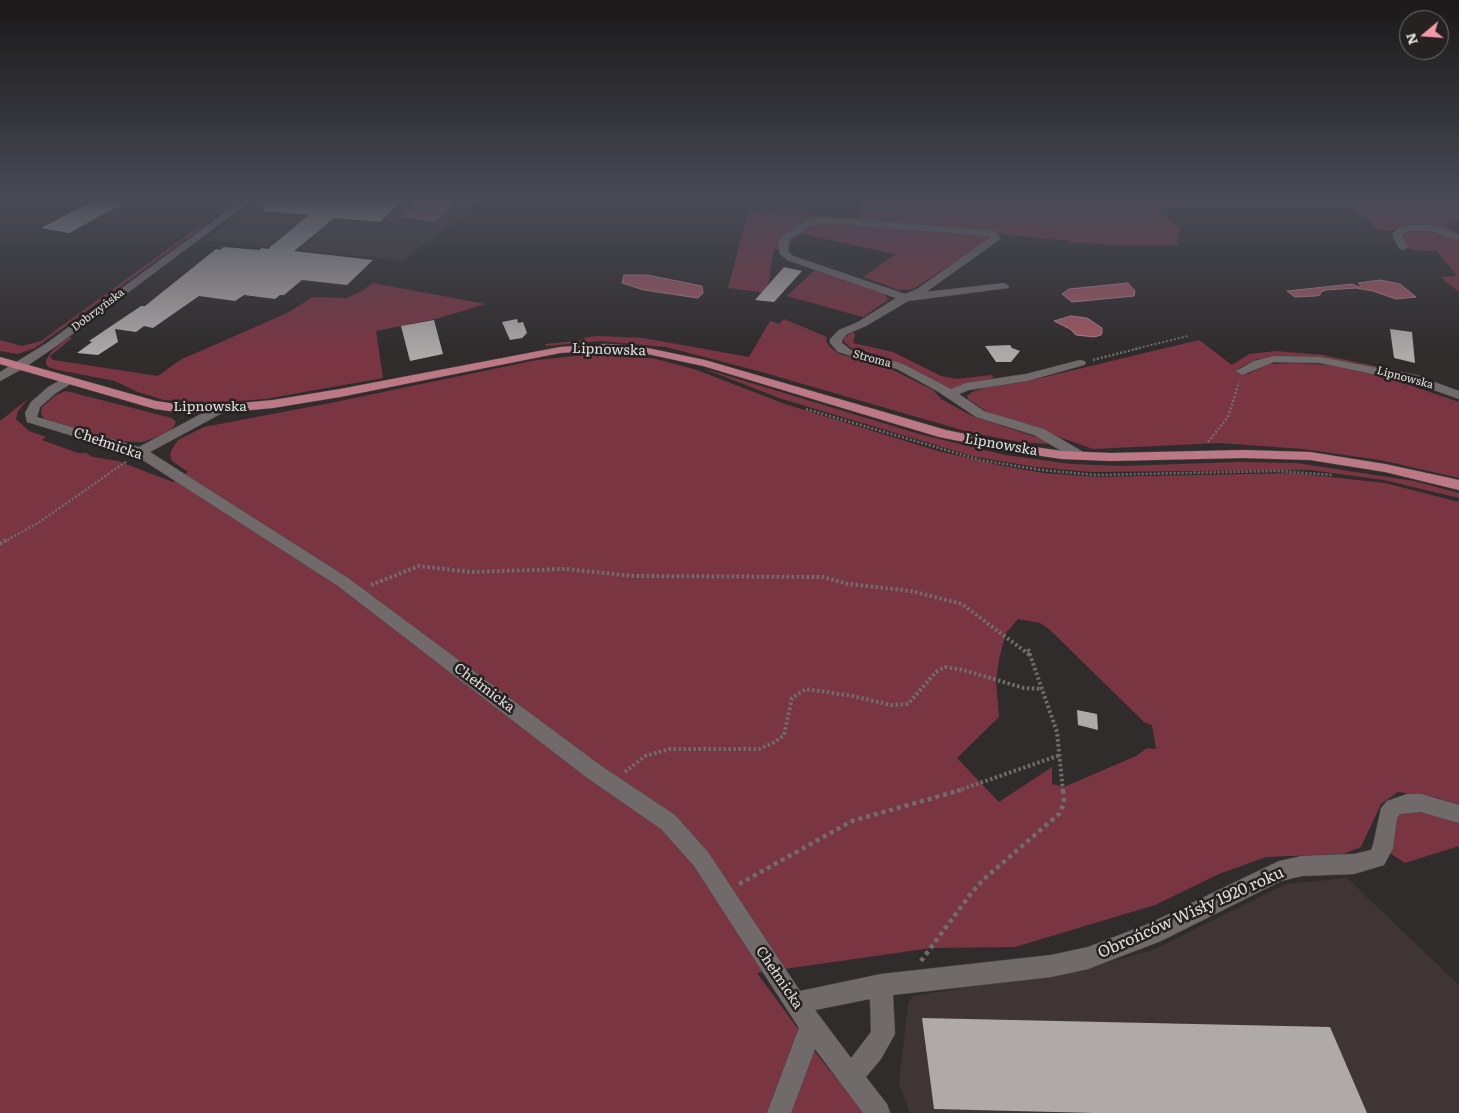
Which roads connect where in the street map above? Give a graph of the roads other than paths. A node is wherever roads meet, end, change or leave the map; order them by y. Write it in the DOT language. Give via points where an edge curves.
graph roads {
  1 [pos="177,252"];
  2 [pos="783,252"];
  3 [pos="976,252"];
  4 [pos="1004,286"];
  5 [pos="905,298"];
  6 [pos="0,360"];
  7 [pos="1080,363"];
  8 [pos="20,366"];
  9 [pos="1242,371"];
  10 [pos="0,377"];
  11 [pos="68,380"];
  12 [pos="949,394"];
  13 [pos="1459,395"];
  14 [pos="220,410"];
  15 [pos="140,452"];
  16 [pos="1080,456"];
  17 [pos="1459,485"];
  18 [pos="1459,814"];
  19 [pos="881,985"];
  20 [pos="795,1003"];
  21 [pos="812,1026"];
  22 [pos="851,1077"];
  23 [pos="778,1113"];
  24 [pos="878,1113"];
  1 -- 8 [label="street, Dobrzyńska"];
  2 -- 5 [label="street, Stroma" via="790,258"];
  3 -- 5 [label="street, Stroma" via="933,283"];
  4 -- 5 [label="street"];
  5 -- 12 [label="street, Stroma" via="838,335 836,344 848,353 901,367"];
  6 -- 8 [label="main road, Lipnowska"];
  7 -- 12 [label="street" via="1027,377 983,383"];
  8 -- 10 [label="street, Dobrzyńska"];
  8 -- 11 [label="main road, Lipnowska"];
  9 -- 13 [label="street, Lipnowska" via="1258,362 1274,359 1320,360 1415,379"];
  11 -- 14 [label="main road, Lipnowska" via="155,405"];
  11 -- 15 [label="street, Chełmicka" via="36,406 31,419"];
  12 -- 16 [label="street, Stroma" via="980,414 1039,432"];
  14 -- 15 [label="street"];
  14 -- 16 [label="main road, Lipnowska" via="340,393 545,352 614,348 646,350 688,359 969,440"];
  15 -- 20 [label="street, Chełmicka" via="343,582 668,822 701,859"];
  16 -- 17 [label="main road, Lipnowska" via="1310,456 1385,468"];
  18 -- 19 [label="street, Obrońców Wisły 1920 roku" via="1421,803 1394,807 1388,815 1383,848 1377,858 1354,864 1302,866 1279,871 1153,933 1088,958 1051,966"];
  19 -- 20 [label="street, Obrońców Wisły 1920 roku"];
  19 -- 22 [label="street" via="883,1034"];
  20 -- 21 [label="street, Chełmicka"];
  21 -- 22 [label="street, Chełmicka"];
  21 -- 23 [label="street"];
  22 -- 24 [label="street, Chełmicka"];
}
